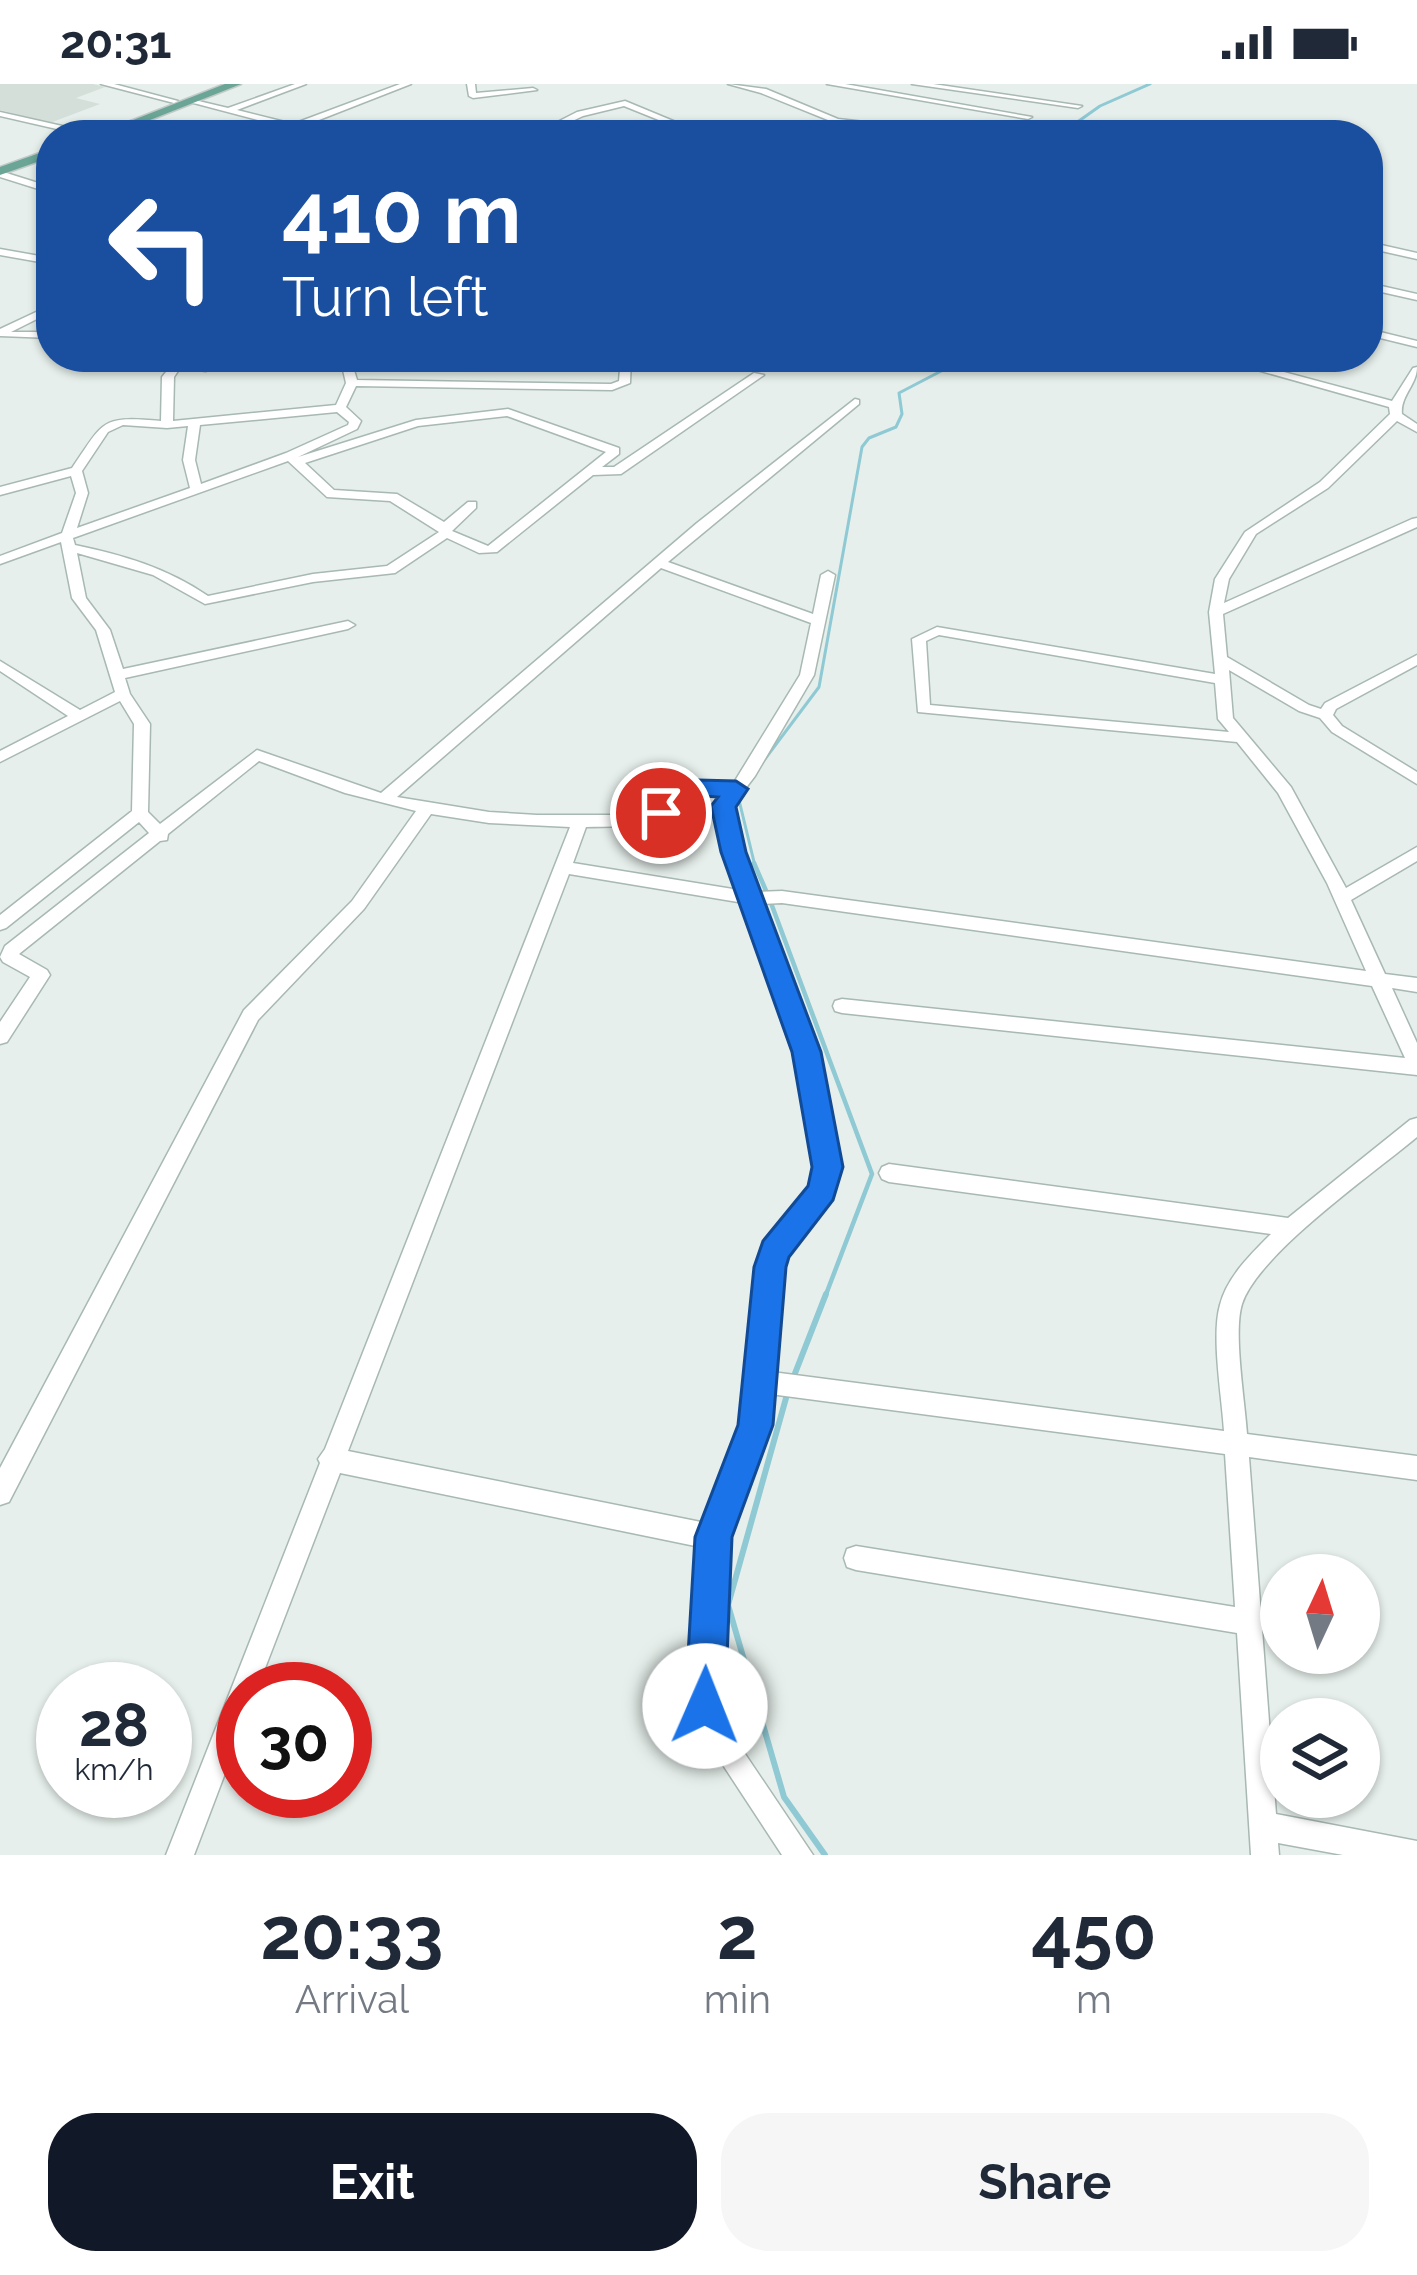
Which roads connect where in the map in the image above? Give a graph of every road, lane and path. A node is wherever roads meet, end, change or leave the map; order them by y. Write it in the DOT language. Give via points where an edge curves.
graph roads {
  1 [pos="105,84"];
  2 [pos="221,84"];
  3 [pos="235,84"];
  4 [pos="302,84"];
  5 [pos="406,84"];
  6 [pos="471,84"];
  7 [pos="732,84"];
  8 [pos="831,84"];
  9 [pos="916,84"];
  10 [pos="533,91"];
  11 [pos="182,101"];
  12 [pos="1078,106"];
  13 [pos="230,110"];
  14 [pos="2,116"];
  15 [pos="1028,117"];
  16 [pos="129,120"];
  17 [pos="137,120"];
  18 [pos="265,120"];
  19 [pos="314,120"];
  20 [pos="574,120"];
  21 [pos="667,120"];
  22 [pos="835,120"];
  23 [pos="36,124"];
  24 [pos="36,156"];
  25 [pos="0,170"];
  26 [pos="36,184"];
  27 [pos="1383,248"];
  28 [pos="0,252"];
  29 [pos="1417,256"];
  30 [pos="36,258"];
  31 [pos="1383,289"];
  32 [pos="1417,297"];
  33 [pos="36,316"];
  34 [pos="0,334"];
  35 [pos="36,335"];
  36 [pos="1383,336"];
  37 [pos="1417,344"];
  38 [pos="1417,370"];
  39 [pos="174,372"];
  40 [pos="349,372"];
  41 [pos="625,372"];
  42 [pos="1267,372"];
  43 [pos="758,375"];
  44 [pos="352,383"];
  45 [pos="855,402"];
  46 [pos="340,408"];
  47 [pos="1396,410"];
  48 [pos="195,422"];
  49 [pos="167,424"];
  50 [pos="1417,429"];
  51 [pos="292,459"];
  52 [pos="76,471"];
  53 [pos="592,471"];
  54 [pos="196,488"];
  55 [pos="0,491"];
  56 [pos="472,505"];
  57 [pos="1417,522"];
  58 [pos="446,531"];
  59 [pos="69,543"];
  60 [pos="0,560"];
  61 [pos="659,563"];
  62 [pos="828,575"];
  63 [pos="1216,612"];
  64 [pos="819,621"];
  65 [pos="348,625"];
  66 [pos="1417,659"];
  67 [pos="1222,660"];
  68 [pos="0,665"];
  69 [pos="116,675"];
  70 [pos="1223,680"];
  71 [pos="123,694"];
  72 [pos="77,715"];
  73 [pos="1324,715"];
  74 [pos="1241,738"];
  75 [pos="0,757"];
  76 [pos="1417,779"];
  77 [pos="736,789"];
  78 [pos="384,800"];
  79 [pos="425,812"];
  80 [pos="142,816"];
  81 [pos="580,820"];
  82 [pos="161,836"];
  83 [pos="1417,853"];
  84 [pos="562,867"];
  85 [pos="750,898"];
  86 [pos="1342,898"];
  87 [pos="0,924"];
  88 [pos="1377,979"];
  89 [pos="1417,985"];
  90 [pos="842,1006"];
  91 [pos="0,1036"];
  92 [pos="1417,1066"];
  93 [pos="1417,1126"];
  94 [pos="889,1173"];
  95 [pos="1293,1228"];
  96 [pos="768,1383"];
  97 [pos="1238,1444"];
  98 [pos="330,1459"];
  99 [pos="1417,1468"];
  100 [pos="0,1493"];
  101 [pos="713,1537"];
  102 [pos="856,1558"];
  103 [pos="1250,1622"];
  104 [pos="254,1662"];
  105 [pos="216,1761"];
  106 [pos="1265,1840"];
  107 [pos="180,1855"];
  108 [pos="799,1855"];
  109 [pos="1417,1855"];
  1 -- 11 [label="street"];
  2 -- 11 [label="main road"];
  3 -- 11 [label="main road"];
  4 -- 13 [label="street"];
  5 -- 19 [label="street"];
  6 -- 10 [label="street" via="473,96"];
  7 -- 22 [label="street"];
  8 -- 15 [label="street"];
  9 -- 12 [label="street"];
  11 -- 13 [label="street"];
  11 -- 16 [label="main road"];
  11 -- 17 [label="main road"];
  13 -- 18 [label="street"];
  14 -- 23 [label="street"];
  20 -- 21 [label="street" via="625,103"];
  24 -- 25 [label="main road"];
  25 -- 26 [label="street"];
  27 -- 29 [label="street"];
  28 -- 30 [label="street"];
  31 -- 32 [label="street"];
  33 -- 34 [label="street"];
  34 -- 35 [label="street"];
  36 -- 37 [label="street"];
  38 -- 47 [label="street"];
  39 -- 49 [label="street"];
  40 -- 44 [label="street"];
  41 -- 44 [label="street" via="624,383 612,387"];
  42 -- 47 [label="street"];
  43 -- 53 [label="street" via="616,471"];
  44 -- 46 [label="street"];
  45 -- 61 [label="street"];
  46 -- 48 [label="street"];
  46 -- 51 [label="street" via="353,427"];
  47 -- 50 [label="street"];
  47 -- 63 [label="street" via="1324,484 1251,532 1222,579"];
  48 -- 49 [label="street"];
  48 -- 54 [label="street" via="189,460"];
  49 -- 52 [label="street" via="111,424"];
  51 -- 53 [label="street" via="416,423 508,412 614,449"];
  51 -- 54 [label="street"];
  51 -- 58 [label="street" via="331,494 393,497"];
  52 -- 55 [label="street"];
  52 -- 59 [label="street" via="82,493"];
  53 -- 58 [label="street" via="492,549"];
  54 -- 59 [label="street"];
  56 -- 58 [label="street"];
  57 -- 63 [label="street"];
  58 -- 59 [label="street" via="390,570 205,600 136,562"];
  59 -- 60 [label="street"];
  59 -- 69 [label="street" via="79,598 103,630"];
  61 -- 64 [label="street"];
  61 -- 78 [label="street"];
  62 -- 64 [label="street"];
  63 -- 67 [label="street"];
  64 -- 77 [label="street" via="807,675"];
  65 -- 69 [label="street"];
  66 -- 73 [label="street"];
  67 -- 70 [label="street"];
  67 -- 73 [label="street"];
  68 -- 72 [label="street"];
  69 -- 71 [label="street"];
  70 -- 74 [label="street" via="1226,719"];
  70 -- 74 [label="street" via="937,631 919,639 923,709"];
  71 -- 72 [label="street"];
  71 -- 80 [label="street" via="142,724"];
  72 -- 75 [label="street"];
  73 -- 76 [label="street"];
  74 -- 86 [label="street" via="1286,791"];
  77 -- 81 [label="street" via="698,788 637,820"];
  77 -- 85 [label="street" via="724,806"];
  78 -- 79 [label="street"];
  78 -- 82 [label="street" via="257,755"];
  79 -- 81 [label="street"];
  79 -- 100 [label="street" via="358,905 251,1015"];
  80 -- 82 [label="street"];
  80 -- 87 [label="street"];
  81 -- 84 [label="street"];
  82 -- 91 [label="street" via="11,951 41,975"];
  83 -- 86 [label="street"];
  84 -- 85 [label="street"];
  84 -- 98 [label="street"];
  85 -- 88 [label="street"];
  85 -- 96 [label="street" via="807,1052 828,1167 822,1191 775,1251"];
  86 -- 88 [label="street"];
  88 -- 89 [label="street"];
  88 -- 92 [label="street"];
  90 -- 92 [label="street"];
  93 -- 95 [label="street"];
  94 -- 95 [label="street"];
  95 -- 97 [label="street" via="1231,1303"];
  96 -- 97 [label="street"];
  96 -- 101 [label="street"];
  97 -- 99 [label="street"];
  97 -- 103 [label="street"];
  98 -- 101 [label="street"];
  98 -- 104 [label="street"];
  101 -- 108 [label="street" via="705,1706"];
  102 -- 103 [label="street"];
  103 -- 106 [label="street"];
  105 -- 107 [label="street"];
  106 -- 109 [label="street"];
}
